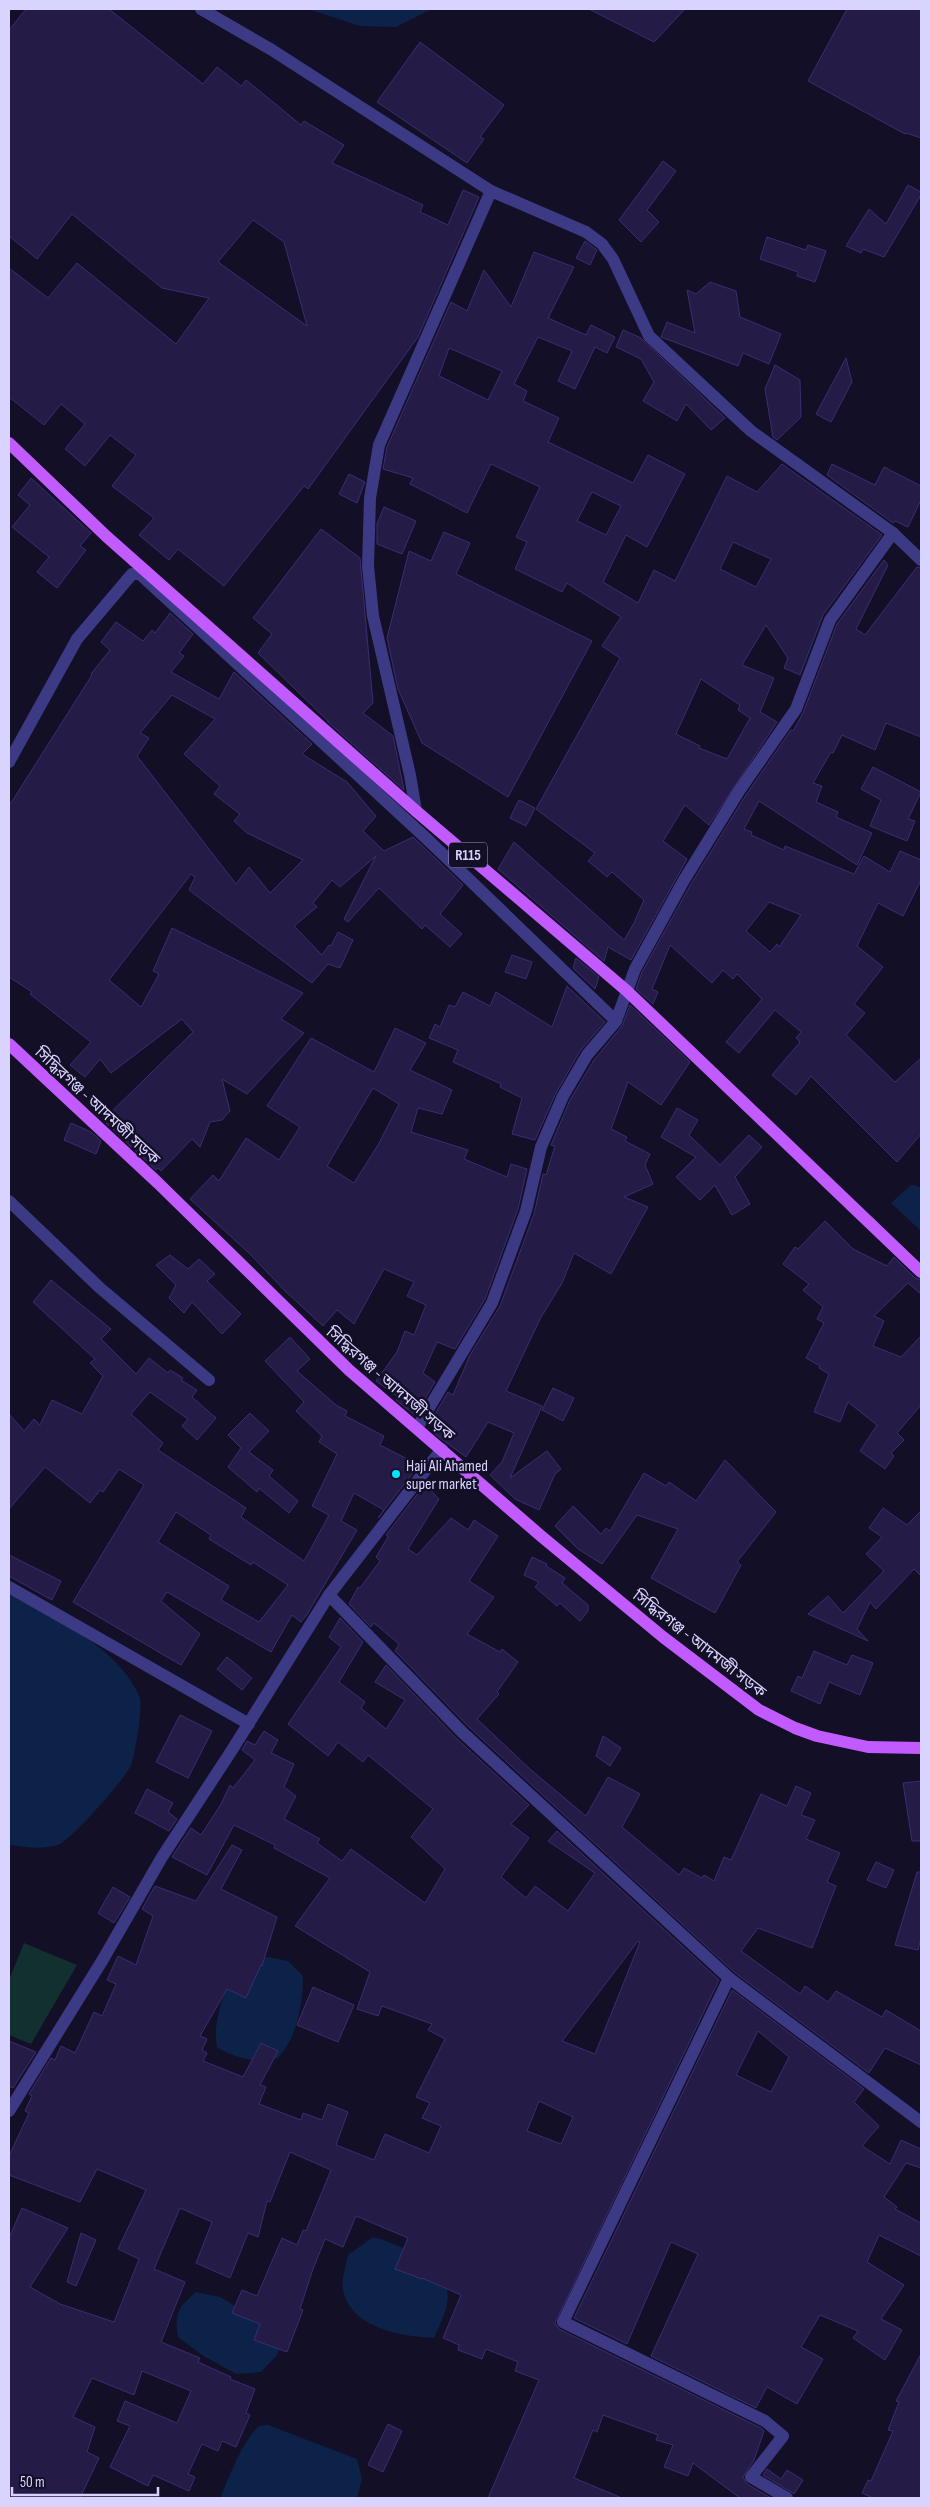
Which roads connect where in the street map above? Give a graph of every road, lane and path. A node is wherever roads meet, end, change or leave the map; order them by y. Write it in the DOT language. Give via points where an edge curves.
graph roads {
  1 [pos="201,9"];
  2 [pos="491,191"];
  3 [pos="9,443"];
  4 [pos="893,533"];
  5 [pos="921,560"];
  6 [pos="9,762"];
  7 [pos="416,811"];
  8 [pos="627,991"];
  9 [pos="616,1021"];
  10 [pos="9,1044"];
  11 [pos="9,1201"];
  12 [pos="921,1272"];
  13 [pos="208,1380"];
  14 [pos="417,1428"];
  15 [pos="442,1450"];
  16 [pos="9,1587"];
  17 [pos="329,1595"];
  18 [pos="249,1724"];
  19 [pos="921,1748"];
  20 [pos="730,1978"];
  21 [pos="9,2111"];
  22 [pos="921,2122"];
  23 [pos="787,2498"];
  1 -- 2 [label="street" via="272,50"];
  2 -- 4 [label="street" via="586,232 602,244 613,259 649,336 656,344 673,356 751,431"];
  2 -- 7 [label="street" via="379,444 370,498 368,566 373,616"];
  3 -- 7 [label="main road, R115" via="106,536"];
  4 -- 5 [label="street"];
  4 -- 8 [label="street" via="830,620 796,709 739,791 689,872 634,969"];
  6 -- 9 [label="street" via="77,639 132,574 140,574 427,839"];
  7 -- 8 [label="main road, R115"];
  8 -- 9 [label="street"];
  8 -- 12 [label="main road, R115"];
  9 -- 14 [label="street" via="587,1055 562,1096 541,1146 526,1211 492,1303"];
  10 -- 14 [label="main road, সিদ্ধিরগঞ্জ - আদমজী সড়ক" via="158,1183 349,1370"];
  11 -- 13 [label="street" via="100,1288"];
  14 -- 15 [label="main road, সিদ্ধিরগঞ্জ - আদমজী সড়ক"];
  15 -- 17 [label="street"];
  15 -- 19 [label="main road, সিদ্ধিরগঞ্জ - আদমজী সড়ক" via="663,1636 759,1710 817,1736 868,1747"];
  16 -- 18 [label="street"];
  17 -- 18 [label="street"];
  17 -- 20 [label="street" via="462,1732"];
  18 -- 21 [label="street" via="162,1857"];
  20 -- 22 [label="street"];
  20 -- 23 [label="street" via="563,2322 765,2421 783,2436 751,2477"];
}
